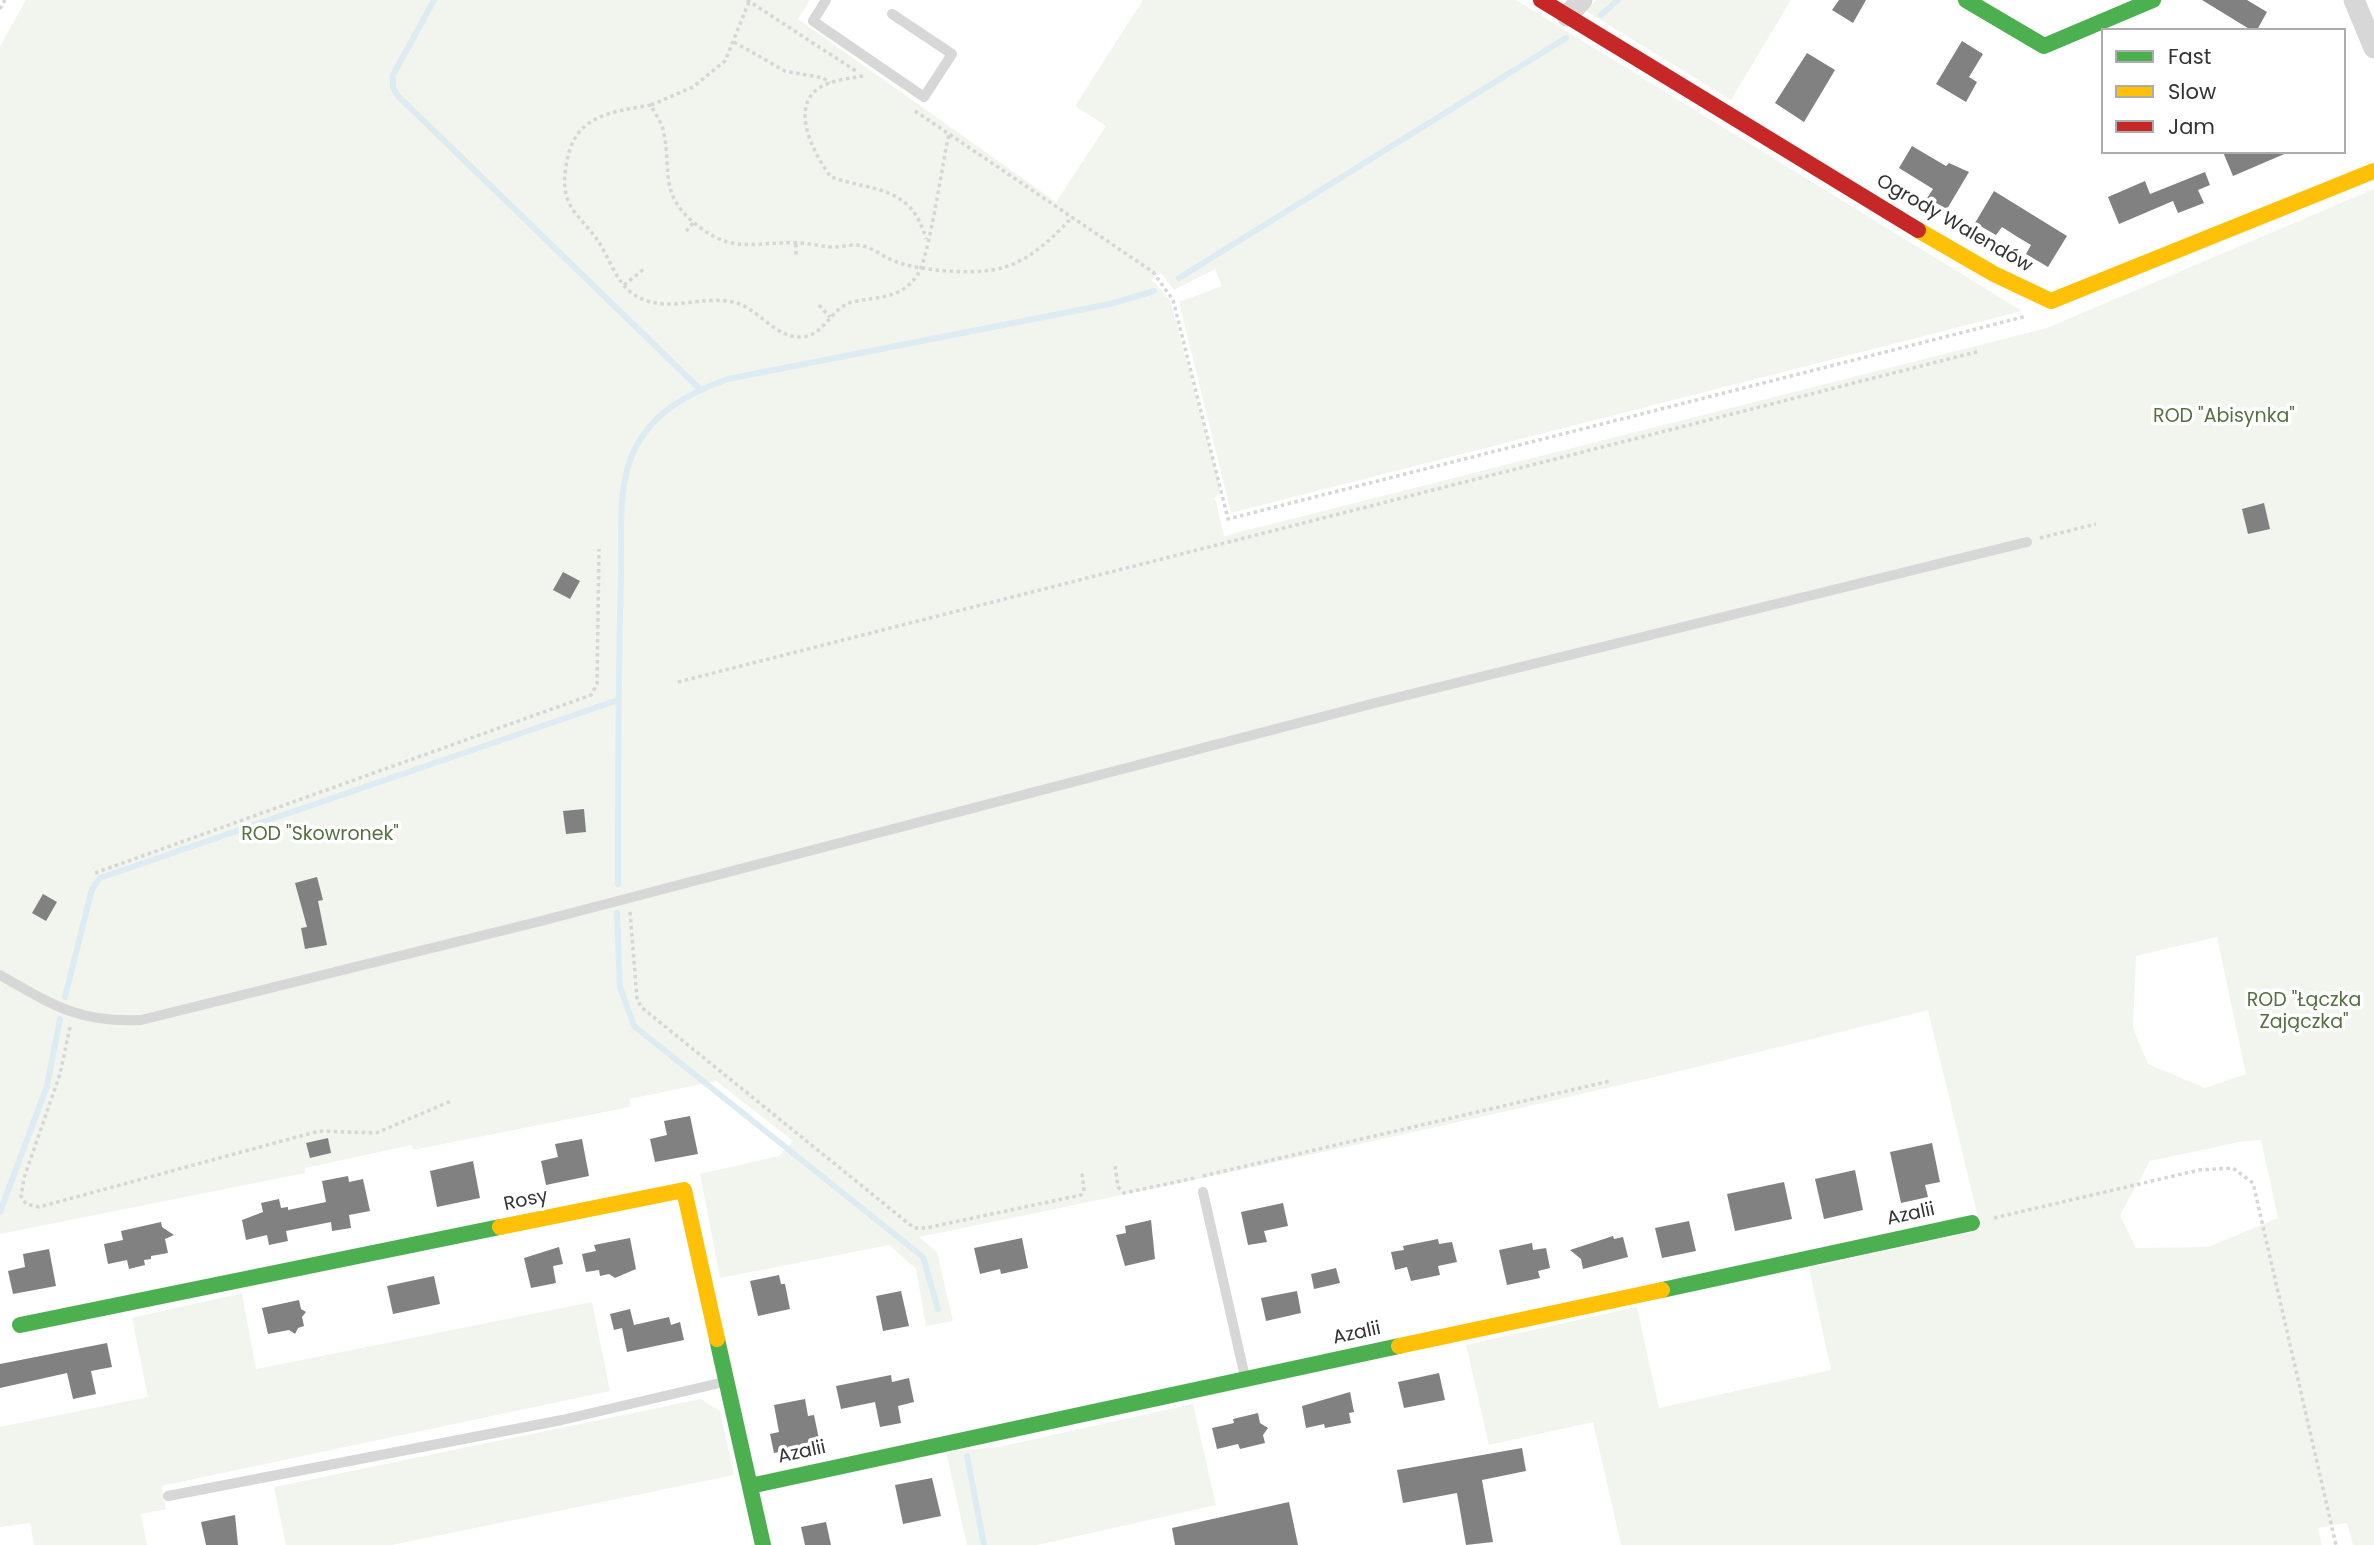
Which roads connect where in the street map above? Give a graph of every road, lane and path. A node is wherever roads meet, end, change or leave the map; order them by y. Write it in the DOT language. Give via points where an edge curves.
graph roads {
  1 [pos="5,0"];
  2 [pos="826,0"];
  3 [pos="1541,0"];
  4 [pos="1583,0"];
  5 [pos="1966,0"];
  6 [pos="2152,0"];
  7 [pos="2354,0"];
  8 [pos="749,1"];
  9 [pos="0,9"];
  10 [pos="892,14"];
  11 [pos="1567,16"];
  12 [pos="734,42"];
  13 [pos="2374,48"];
  14 [pos="863,76"];
  15 [pos="830,83"];
  16 [pos="873,83"];
  17 [pos="651,105"];
  18 [pos="906,105"];
  19 [pos="949,134"];
  20 [pos="2374,171"];
  21 [pos="1072,217"];
  22 [pos="694,222"];
  23 [pos="686,231"];
  24 [pos="927,241"];
  25 [pos="796,243"];
  26 [pos="796,256"];
  27 [pos="922,268"];
  28 [pos="644,270"];
  29 [pos="624,285"];
  30 [pos="2051,301"];
  31 [pos="819,305"];
  32 [pos="830,317"];
  33 [pos="1980,351"];
  34 [pos="2095,524"];
  35 [pos="2027,541"];
  36 [pos="599,549"];
  37 [pos="678,682"];
  38 [pos="96,873"];
  39 [pos="628,896"];
  40 [pos="0,975"];
  41 [pos="72,1012"];
  42 [pos="1610,1081"];
  43 [pos="452,1101"];
  44 [pos="1115,1166"];
  45 [pos="1082,1173"];
  46 [pos="1203,1192"];
  47 [pos="1972,1223"];
  48 [pos="20,1325"];
  49 [pos="1246,1380"];
  50 [pos="728,1381"];
  51 [pos="750,1486"];
  52 [pos="168,1496"];
  53 [pos="763,1545"];
  54 [pos="2336,1545"];
  1 -- 9 [label="path"];
  2 -- 10 [label="lane" via="813,21 924,97 953,54"];
  3 -- 11 [label="street, Ogrody Walendów"];
  4 -- 11 [label="street"];
  5 -- 6 [label="street" via="2044,46"];
  7 -- 13 [label="street"];
  8 -- 12 [label="path"];
  8 -- 14 [label="path"];
  11 -- 30 [label="street, Ogrody Walendów" via="1983,267"];
  12 -- 15 [label="path" via="785,71"];
  12 -- 17 [label="path" via="725,61 693,87"];
  14 -- 15 [label="path"];
  14 -- 16 [label="path"];
  15 -- 24 [label="path" via="807,102 811,144 820,163 831,177 884,189 902,198 922,224"];
  17 -- 22 [label="path" via="664,132 667,180 673,197"];
  17 -- 29 [label="path" via="614,111 589,122 569,145 565,170 568,201"];
  18 -- 19 [label="path"];
  19 -- 21 [label="path"];
  19 -- 24 [label="path"];
  20 -- 30 [label="street"];
  21 -- 27 [label="path" via="1042,246 1003,268"];
  21 -- 30 [label="path" via="1153,272 1173,300 1228,519 2048,311"];
  22 -- 23 [label="path"];
  22 -- 25 [label="path" via="740,246"];
  24 -- 27 [label="path"];
  25 -- 26 [label="path"];
  25 -- 27 [label="path" via="870,248"];
  27 -- 32 [label="path" via="896,293 844,305"];
  28 -- 29 [label="path"];
  29 -- 32 [label="path" via="648,302 737,303 787,335 803,337"];
  31 -- 32 [label="path"];
  33 -- 37 [label="path"];
  34 -- 35 [label="path"];
  35 -- 39 [label="lane"];
  36 -- 38 [label="path" via="597,684 591,695"];
  39 -- 41 [label="lane" via="141,1020 98,1020"];
  39 -- 45 [label="path" via="641,1007 914,1228 1081,1195"];
  40 -- 41 [label="lane"];
  41 -- 43 [label="path" via="60,1074 24,1178 22,1196 31,1206 319,1131 376,1133"];
  42 -- 44 [label="path" via="1124,1193 1119,1190"];
  46 -- 49 [label="lane"];
  47 -- 49 [label="street, Azalii"];
  47 -- 54 [label="path" via="2199,1170 2233,1168 2253,1183"];
  48 -- 50 [label="street, Rosy" via="684,1190"];
  49 -- 51 [label="street, Azalii"];
  50 -- 51 [label="street, Rosy"];
  50 -- 52 [label="lane" via="562,1420"];
  51 -- 53 [label="street, Rosy"];
}
